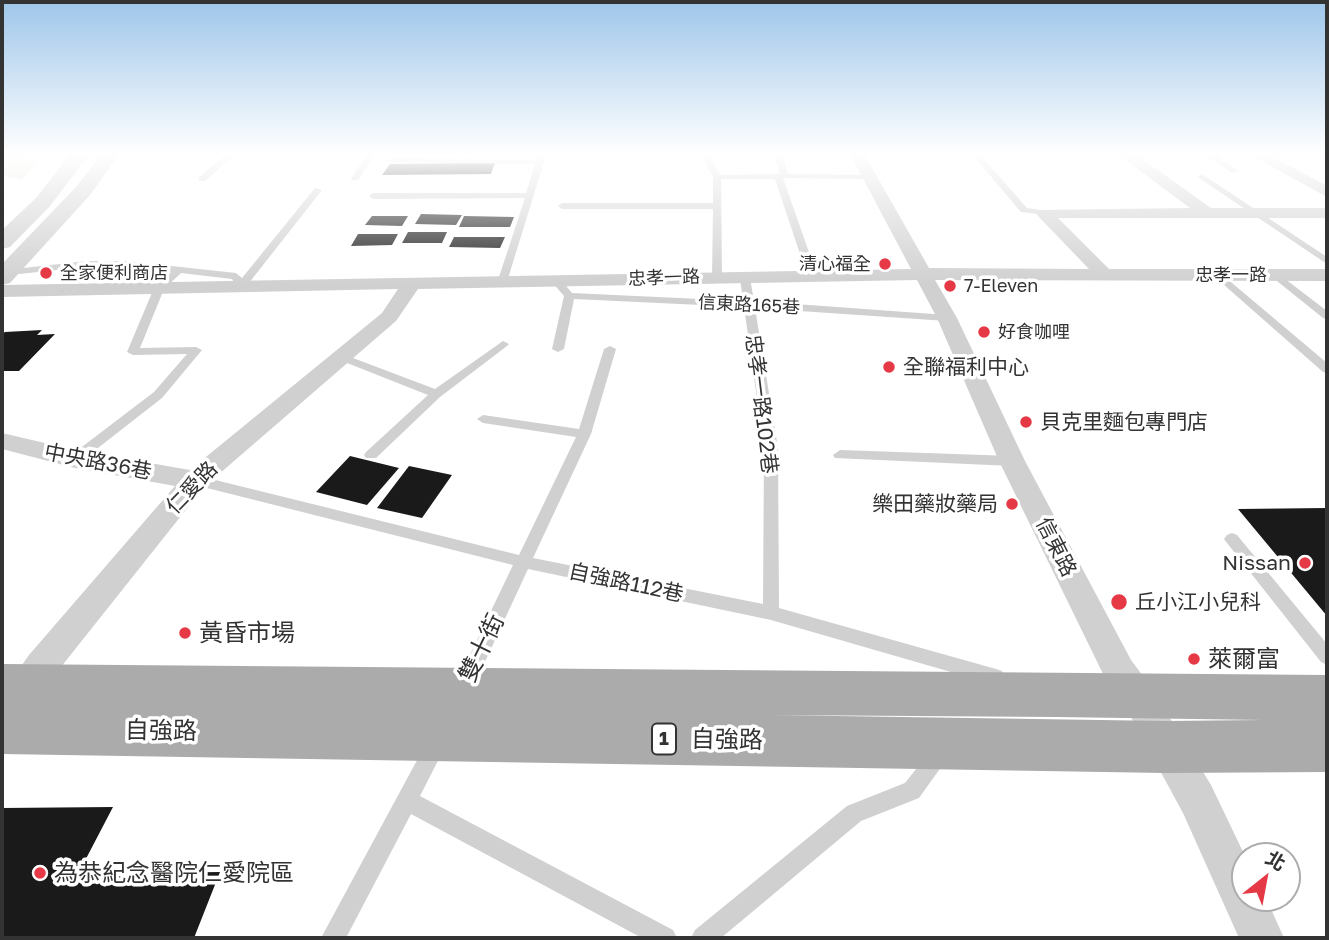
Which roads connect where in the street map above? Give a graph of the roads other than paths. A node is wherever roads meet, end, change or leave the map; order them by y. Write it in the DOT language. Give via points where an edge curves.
graph roads {
  1 [pos="531,195"];
  2 [pos="48,196"];
  3 [pos="79,196"];
  4 [pos="313,196"];
  5 [pos="373,196"];
  6 [pos="394,196"];
  7 [pos="717,196"];
  8 [pos="787,196"];
  9 [pos="879,196"];
  10 [pos="1011,196"];
  11 [pos="1184,196"];
  12 [pos="1233,196"];
  13 [pos="562,206"];
  14 [pos="717,206"];
  15 [pos="1044,212"];
  16 [pos="1206,212"];
  17 [pos="1259,213"];
  18 [pos="1327,213"];
  19 [pos="2,242"];
  20 [pos="179,270"];
  21 [pos="1326,273"];
  22 [pos="922,274"];
  23 [pos="1104,274"];
  24 [pos="1219,275"];
  25 [pos="1276,275"];
  26 [pos="717,277"];
  27 [pos="745,278"];
  28 [pos="813,278"];
  29 [pos="4,281"];
  30 [pos="502,283"];
  31 [pos="412,284"];
  32 [pos="241,286"];
  33 [pos="159,288"];
  34 [pos="563,289"];
  35 [pos="748,304"];
  36 [pos="1327,316"];
  37 [pos="947,318"];
  38 [pos="503,344"];
  39 [pos="558,349"];
  40 [pos="610,349"];
  41 [pos="341,357"];
  42 [pos="1327,369"];
  43 [pos="436,394"];
  44 [pos="483,419"];
  45 [pos="584,434"];
  46 [pos="2,441"];
  47 [pos="371,455"];
  48 [pos="840,455"];
  49 [pos="75,459"];
  50 [pos="1012,461"];
  51 [pos="195,480"];
  52 [pos="1232,539"];
  53 [pos="523,562"];
  54 [pos="771,613"];
  55 [pos="1327,657"];
  56 [pos="1056,694"];
  57 [pos="1136,695"];
  58 [pos="1327,698"];
  59 [pos="8,706"];
  60 [pos="452,713"];
  61 [pos="949,744"];
  62 [pos="1327,746"];
  63 [pos="1165,747"];
  64 [pos="406,800"];
  65 [pos="333,938"];
  66 [pos="665,938"];
  67 [pos="703,938"];
  68 [pos="1262,938"];
  1 -- 30 [label="lane"];
  2 -- 19 [label="street"];
  3 -- 29 [label="street"];
  4 -- 32 [label="lane"];
  5 -- 6 [label="lane"];
  7 -- 14 [label="lane"];
  8 -- 28 [label="lane"];
  9 -- 22 [label="street, 信東路"];
  10 -- 15 [label="lane" via="1024,211"];
  11 -- 16 [label="street"];
  12 -- 17 [label="lane"];
  13 -- 14 [label="lane"];
  14 -- 26 [label="lane"];
  15 -- 16 [label="street"];
  15 -- 23 [label="street"];
  16 -- 17 [label="street"];
  17 -- 18 [label="street"];
  17 -- 21 [label="lane"];
  20 -- 29 [label="lane" via="87,264"];
  20 -- 32 [label="lane" via="236,276"];
  20 -- 33 [label="lane"];
  21 -- 25 [label="street, 忠孝一路"];
  22 -- 23 [label="street, 忠孝一路"];
  22 -- 28 [label="street, 忠孝一路"];
  22 -- 37 [label="street, 信東路"];
  23 -- 24 [label="street, 忠孝一路"];
  24 -- 25 [label="street, 忠孝一路"];
  24 -- 42 [label="lane"];
  25 -- 36 [label="lane"];
  26 -- 27 [label="street, 忠孝一路"];
  26 -- 34 [label="street, 忠孝一路"];
  27 -- 28 [label="street, 忠孝一路"];
  27 -- 35 [label="lane, 忠孝一路102巷"];
  29 -- 33 [label="street, 忠孝一路"];
  30 -- 31 [label="street, 忠孝一路"];
  30 -- 34 [label="street, 忠孝一路"];
  31 -- 32 [label="street, 忠孝一路"];
  31 -- 41 [label="street, 仁愛路" via="389,317"];
  32 -- 33 [label="street, 忠孝一路"];
  33 -- 49 [label="lane" via="133,352 196,350 159,396"];
  34 -- 35 [label="lane, 信東路165巷"];
  34 -- 39 [label="lane"];
  35 -- 37 [label="lane, 信東路165巷"];
  35 -- 54 [label="lane, 忠孝一路102巷" via="771,448"];
  37 -- 50 [label="street, 信東路"];
  38 -- 43 [label="lane"];
  40 -- 45 [label="lane, 雙十街"];
  41 -- 43 [label="lane"];
  41 -- 51 [label="street, 仁愛路"];
  43 -- 47 [label="lane"];
  44 -- 45 [label="lane"];
  45 -- 53 [label="lane, 雙十街"];
  46 -- 49 [label="street, 中央路36巷"];
  48 -- 50 [label="lane"];
  49 -- 51 [label="street, 中央路36巷"];
  50 -- 57 [label="street, 信東路" via="1119,671"];
  51 -- 53 [label="lane, 自強路112巷"];
  51 -- 59 [label="street, 仁愛路"];
  52 -- 55 [label="lane"];
  53 -- 54 [label="lane, 自強路112巷"];
  53 -- 60 [label="lane, 雙十街"];
  54 -- 56 [label="lane, 自強路112巷"];
  56 -- 57 [label="main road, 自強路 / 1"];
  56 -- 60 [label="main road, 自強路 / 1"];
  57 -- 58 [label="main road, 自強路 / 1"];
  57 -- 63 [label="street, 信東路"];
  59 -- 60 [label="main road, 自強路 / 1"];
  60 -- 61 [label="main road, 自強路 / 1"];
  60 -- 64 [label="lane, 雙十街"];
  61 -- 63 [label="main road, 自強路 / 1"];
  61 -- 67 [label="lane" via="912,791 854,813"];
  62 -- 63 [label="main road, 自強路 / 1"];
  63 -- 68 [label="street, 信東路" via="1197,800"];
  64 -- 65 [label="lane, 雙十街"];
  64 -- 66 [label="lane"];
}
